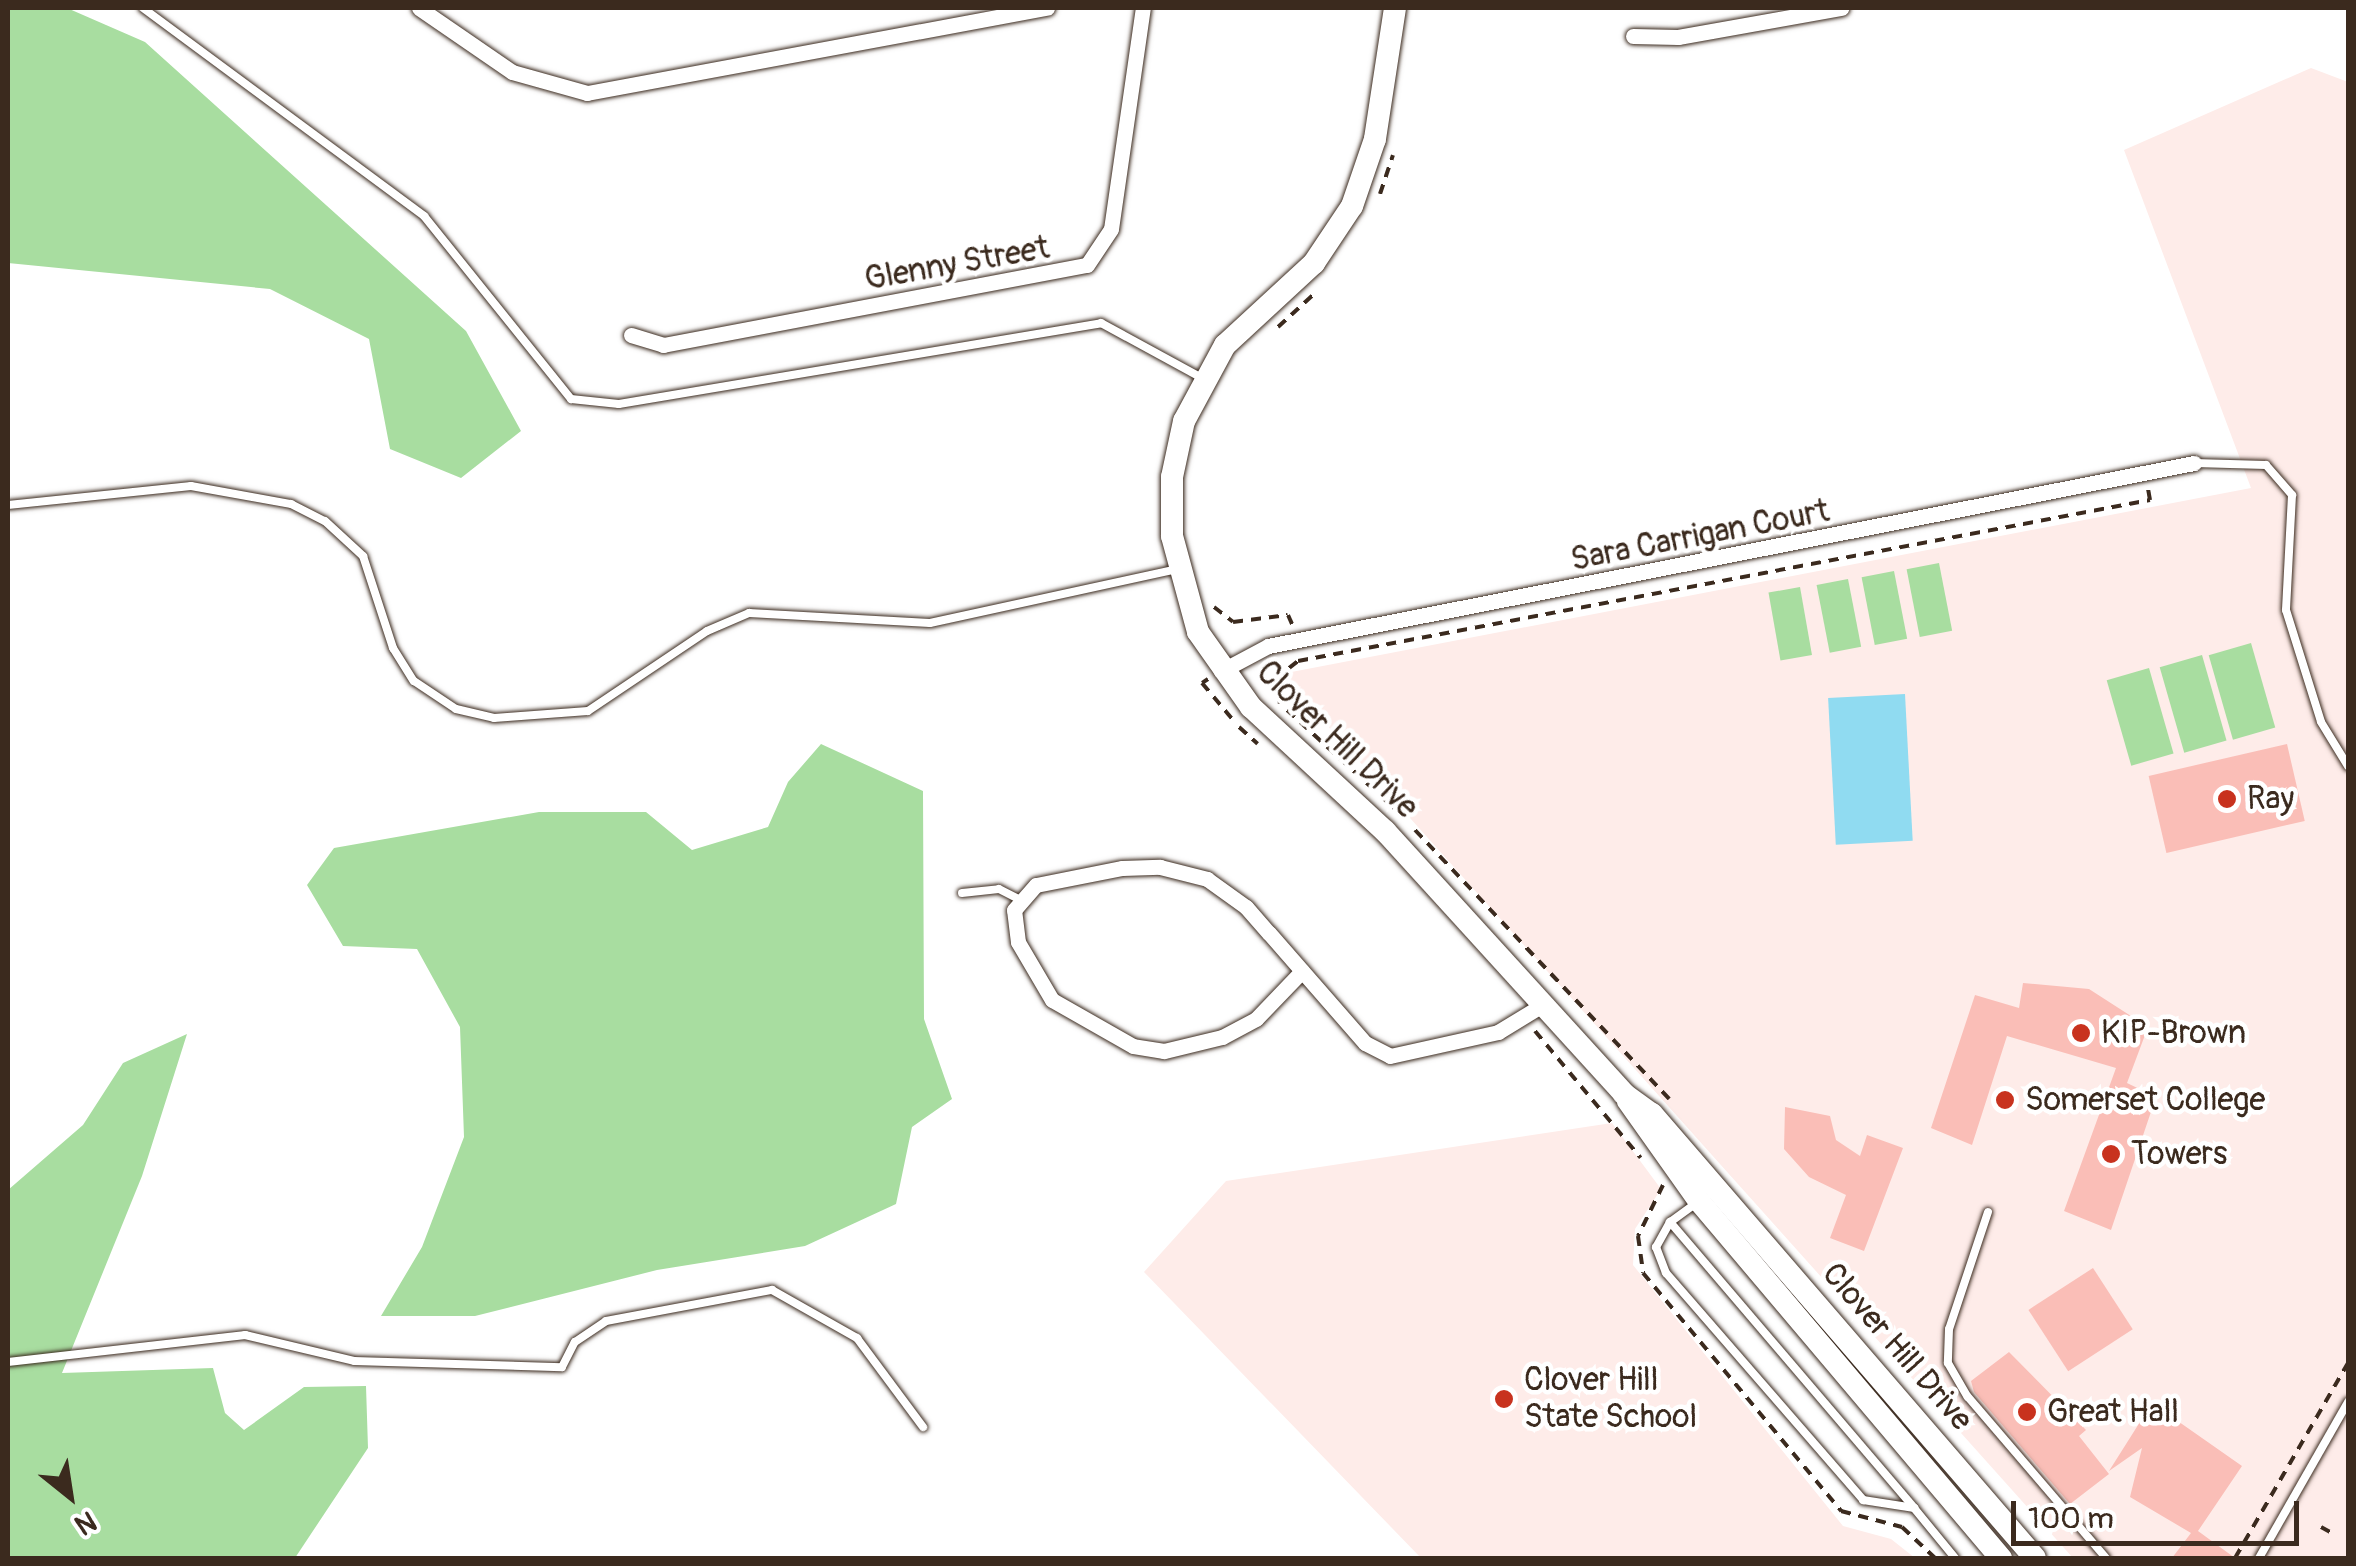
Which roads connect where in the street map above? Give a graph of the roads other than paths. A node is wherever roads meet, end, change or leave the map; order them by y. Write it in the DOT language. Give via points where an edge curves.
graph roads {
  1 [pos="143,8"];
  2 [pos="420,8"];
  3 [pos="1048,8"];
  4 [pos="1143,8"];
  5 [pos="1394,8"];
  6 [pos="1841,8"];
  7 [pos="1633,36"];
  8 [pos="630,336"];
  9 [pos="1202,378"];
  10 [pos="2194,463"];
  11 [pos="8,506"];
  12 [pos="1178,570"];
  13 [pos="1221,672"];
  14 [pos="2348,766"];
  15 [pos="962,893"];
  16 [pos="1019,899"];
  17 [pos="1302,971"];
  18 [pos="1544,1004"];
  19 [pos="1624,1094"];
  20 [pos="1726,1198"];
  21 [pos="1699,1201"];
  22 [pos="1988,1212"];
  23 [pos="1670,1222"];
  24 [pos="8,1362"];
  25 [pos="2348,1402"];
  26 [pos="923,1427"];
  27 [pos="1914,1508"];
  28 [pos="2027,1554"];
  29 [pos="1955,1558"];
  30 [pos="2000,1558"];
  31 [pos="2106,1558"];
  32 [pos="2259,1558"];
  1 -- 9 [label="lane" via="424,216 571,399 619,404 1101,324"];
  2 -- 3 [label="street" via="512,72 587,93"];
  4 -- 8 [label="street, Glenny Street" via="1112,229 1087,265 663,345"];
  5 -- 9 [label="street, Clover Hill Drive" via="1375,139 1352,206 1314,263 1238,331"];
  6 -- 7 [label="street" via="1678,38"];
  9 -- 12 [label="street, Clover Hill Drive" via="1172,478"];
  10 -- 13 [label="street, Sara Carrigan Court" via="1268,646"];
  10 -- 14 [label="lane" via="2266,464 2292,495 2286,610 2321,722"];
  11 -- 12 [label="lane" via="191,486 291,504 325,521 363,556 392,648 414,681 456,709 494,718 588,711 707,631 749,613 930,623"];
  12 -- 13 [label="street, Clover Hill Drive"];
  13 -- 18 [label="street, Clover Hill Drive" via="1385,831"];
  15 -- 16 [label="lane" via="999,889"];
  16 -- 17 [label="street" via="1036,885 1093,873 1175,869 1234,897"];
  16 -- 17 [label="street" via="1014,932 1052,1000 1133,1046 1164,1052 1222,1037 1256,1019"];
  17 -- 18 [label="street" via="1382,1054 1428,1050 1525,1019"];
  18 -- 19 [label="street, Clover Hill Drive"];
  19 -- 20 [label="street, Clover Hill Drive"];
  19 -- 21 [label="street, Clover Hill Drive"];
  20 -- 21 [label="lane"];
  20 -- 28 [label="street, Clover Hill Drive"];
  21 -- 23 [label="lane"];
  21 -- 30 [label="street, Clover Hill Drive"];
  22 -- 31 [label="lane" via="1950,1329 1948,1363 1968,1396"];
  23 -- 27 [label="lane"];
  23 -- 27 [label="lane" via="1656,1247 1666,1273 1863,1500"];
  24 -- 26 [label="lane" via="245,1335 354,1361 562,1367 575,1342 606,1321 772,1290 857,1338"];
  25 -- 32 [label="lane"];
  27 -- 29 [label="lane"];
}
